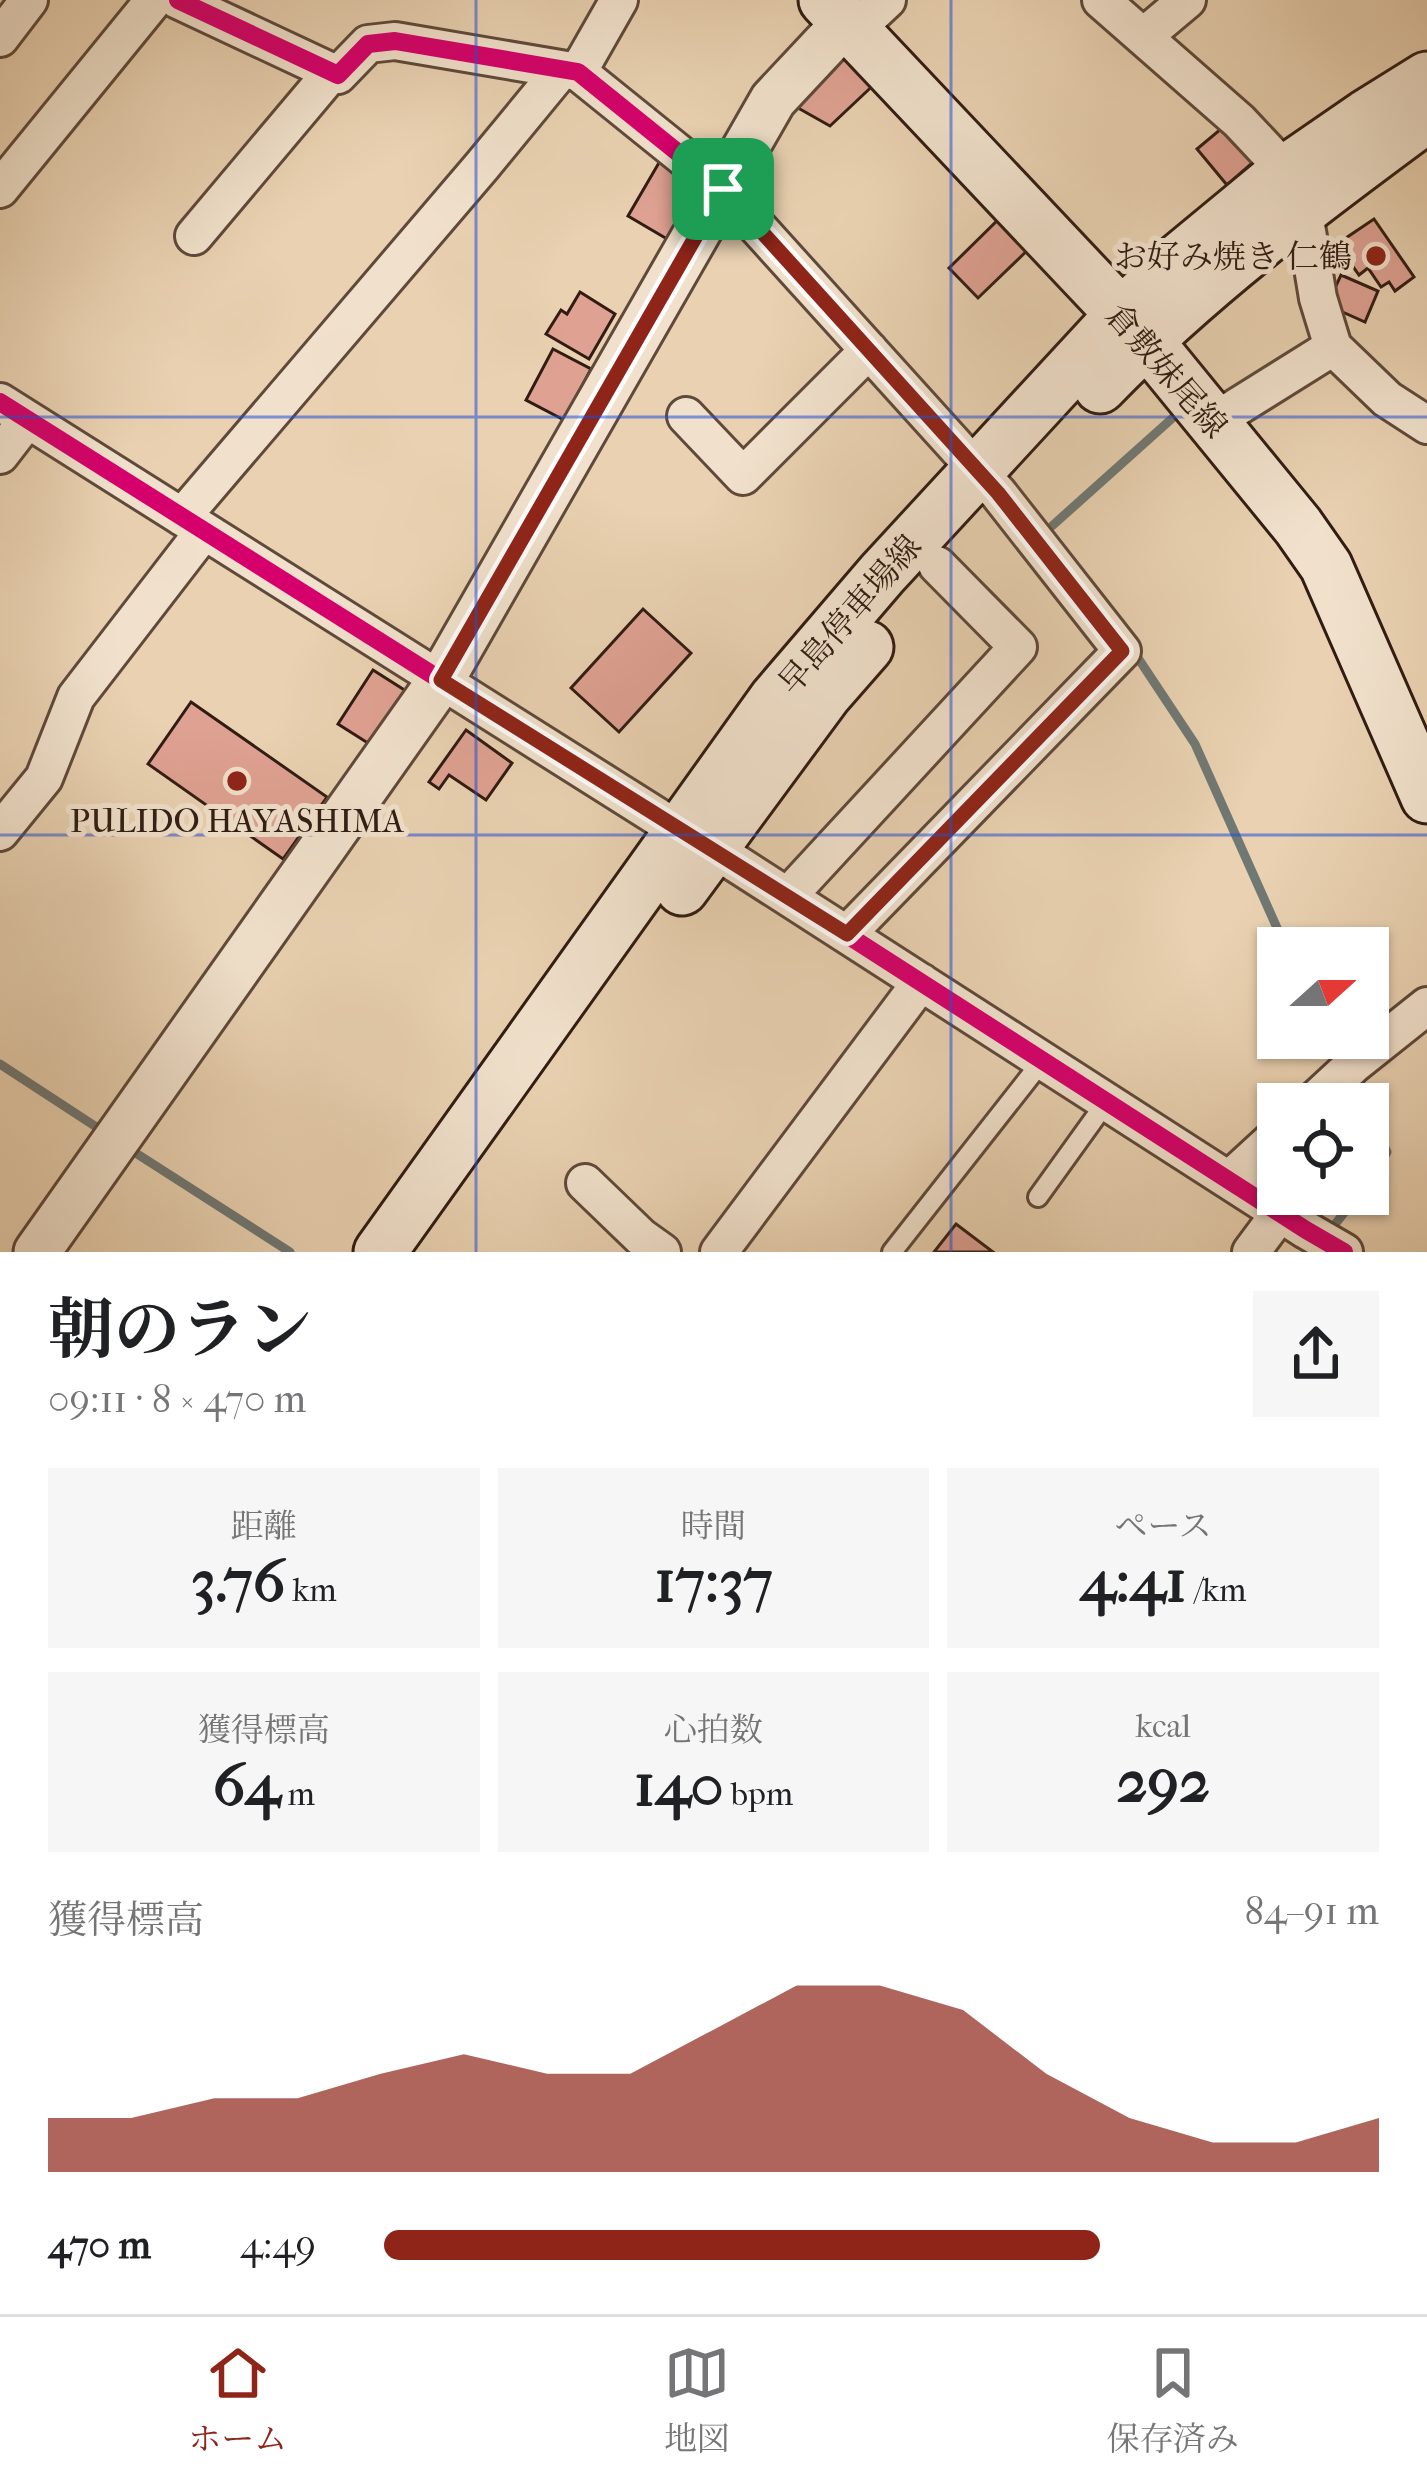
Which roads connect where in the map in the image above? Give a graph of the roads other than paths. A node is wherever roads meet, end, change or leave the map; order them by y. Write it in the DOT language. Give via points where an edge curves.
graph roads {
  1 [pos="29,0"];
  2 [pos="154,0"];
  3 [pos="178,0"];
  4 [pos="619,0"];
  5 [pos="1101,0"];
  6 [pos="1187,0"];
  7 [pos="853,13"];
  8 [pos="1143,37"];
  9 [pos="0,38"];
  10 [pos="570,70"];
  11 [pos="332,72"];
  12 [pos="1427,79"];
  13 [pos="1427,116"];
  14 [pos="0,189"];
  15 [pos="723,189"];
  16 [pos="1294,189"];
  17 [pos="194,236"];
  18 [pos="1133,327"];
  19 [pos="1333,347"];
  20 [pos="869,350"];
  21 [pos="13,411"];
  22 [pos="686,416"];
  23 [pos="1213,422"];
  24 [pos="1427,425"];
  25 [pos="0,455"];
  26 [pos="988,482"];
  27 [pos="194,534"];
  28 [pos="937,565"];
  29 [pos="441,680"];
  30 [pos="1427,796"];
  31 [pos="0,832"];
  32 [pos="696,840"];
  33 [pos="788,896"];
  34 [pos="847,934"];
  35 [pos="914,992"];
  36 [pos="1427,1006"];
  37 [pos="1036,1069"];
  38 [pos="1334,1083"];
  39 [pos="1100,1110"];
  40 [pos="1257,1154"];
  41 [pos="1229,1180"];
  42 [pos="585,1183"];
  43 [pos="1038,1197"];
  44 [pos="1257,1198"];
  45 [pos="1278,1215"];
  46 [pos="1283,1215"];
  47 [pos="38,1252"];
  48 [pos="380,1252"];
  49 [pos="421,1252"];
  50 [pos="662,1252"];
  51 [pos="719,1252"];
  52 [pos="892,1252"];
  53 [pos="1250,1252"];
  54 [pos="1344,1252"];
  1 -- 9 [label="street"];
  2 -- 14 [label="street"];
  3 -- 11 [label="street"];
  4 -- 10 [label="street"];
  5 -- 8 [label="street"];
  6 -- 8 [label="street"];
  7 -- 15 [label="street" via="773,100"];
  7 -- 18 [label="main road, 倉敷妹尾線"];
  8 -- 16 [label="street" via="1239,121"];
  10 -- 11 [label="street" via="395,41 368,44 338,76"];
  10 -- 15 [label="street"];
  10 -- 27 [label="street" via="482,166"];
  11 -- 17 [label="street"];
  12 -- 16 [label="main road, 早島停車場線" via="1366,116"];
  13 -- 16 [label="main road, 早島停車場線"];
  15 -- 20 [label="street"];
  15 -- 29 [label="street"];
  16 -- 18 [label="main road, 早島停車場線" via="1176,262"];
  16 -- 19 [label="street"];
  18 -- 23 [label="main road, 倉敷妹尾線"];
  18 -- 26 [label="main road, 早島停車場線"];
  19 -- 23 [label="street"];
  19 -- 24 [label="street"];
  20 -- 22 [label="street" via="743,476"];
  20 -- 26 [label="street"];
  21 -- 25 [label="street"];
  21 -- 27 [label="street"];
  23 -- 30 [label="main road, 倉敷妹尾線" via="1326,566"];
  26 -- 28 [label="main road, 早島停車場線"];
  26 -- 32 [label="main road, 早島停車場線" via="882,574 776,698"];
  26 -- 34 [label="street" via="1122,651"];
  27 -- 29 [label="street"];
  27 -- 31 [label="street" via="76,697 44,778"];
  28 -- 32 [label="main road, 早島停車場線"];
  28 -- 33 [label="street" via="1018,647"];
  29 -- 32 [label="street"];
  29 -- 47 [label="street"];
  32 -- 33 [label="street"];
  32 -- 48 [label="main road, 早島停車場線"];
  32 -- 49 [label="main road, 早島停車場線"];
  33 -- 34 [label="street"];
  34 -- 35 [label="street"];
  35 -- 37 [label="street"];
  35 -- 51 [label="street"];
  36 -- 38 [label="street"];
  37 -- 39 [label="street"];
  37 -- 52 [label="lane"];
  39 -- 41 [label="street"];
  39 -- 43 [label="lane"];
  40 -- 41 [label="street"];
  41 -- 44 [label="street"];
  42 -- 50 [label="street"];
  45 -- 53 [label="street"];
  46 -- 54 [label="street"];
}
